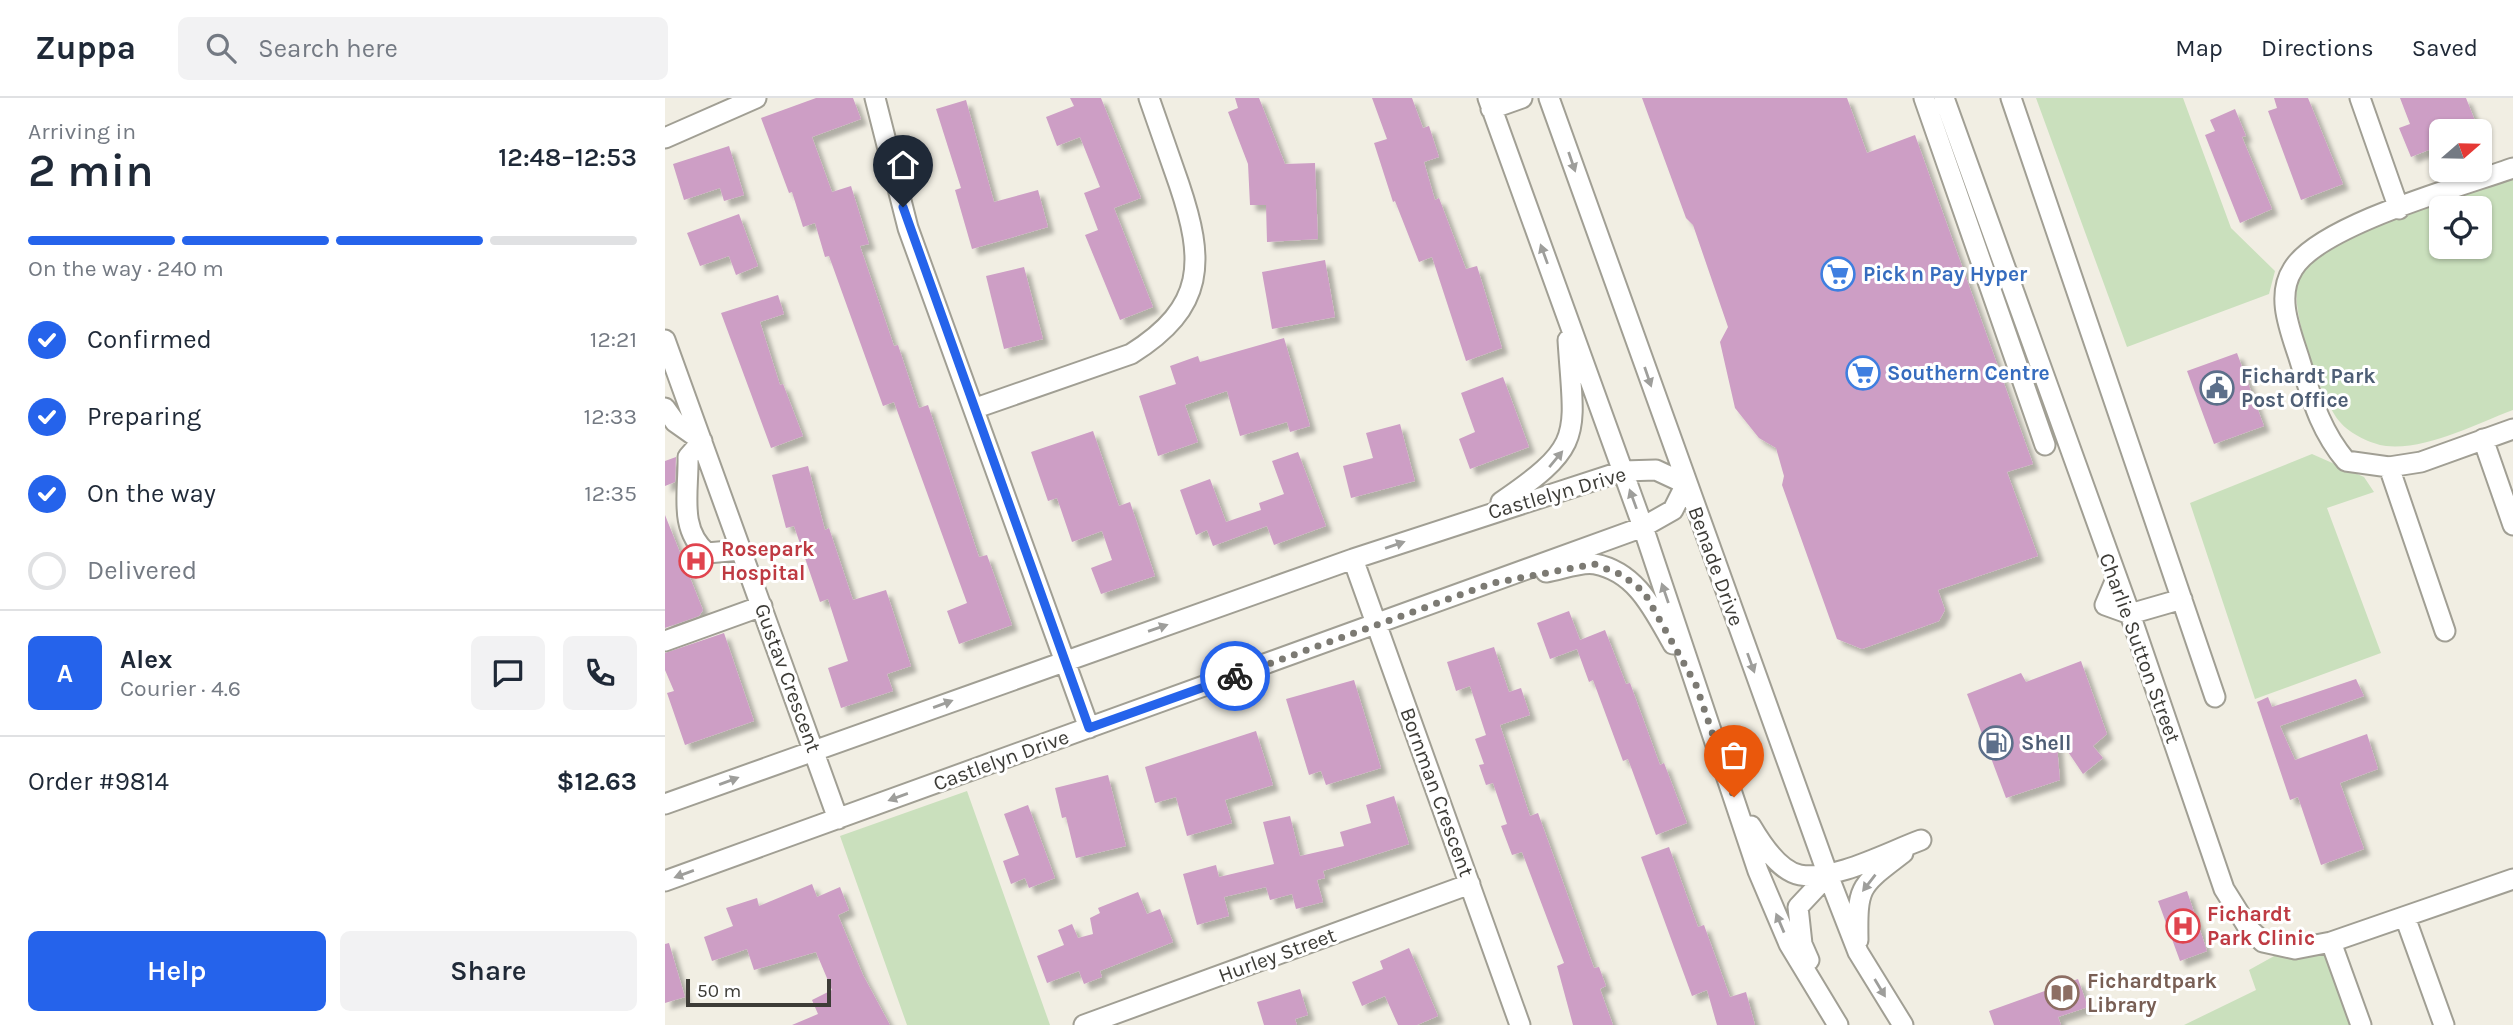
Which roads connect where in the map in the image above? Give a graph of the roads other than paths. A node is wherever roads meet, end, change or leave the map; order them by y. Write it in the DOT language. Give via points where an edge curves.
graph roads {
  1 [pos="757,98"];
  2 [pos="875,98"];
  3 [pos="1149,98"];
  4 [pos="1522,98"];
  5 [pos="1549,98"];
  6 [pos="1924,98"];
  7 [pos="1944,98"];
  8 [pos="2011,98"];
  9 [pos="2360,98"];
  10 [pos="1490,104"];
  11 [pos="665,138"];
  12 [pos="2513,169"];
  13 [pos="2399,209"];
  14 [pos="1567,318"];
  15 [pos="665,340"];
  16 [pos="665,408"];
  17 [pos="976,408"];
  18 [pos="2513,429"];
  19 [pos="2483,439"];
  20 [pos="702,441"];
  21 [pos="2045,445"];
  22 [pos="2389,467"];
  23 [pos="1623,471"];
  24 [pos="1686,484"];
  25 [pos="1483,515"];
  26 [pos="2513,525"];
  27 [pos="1643,527"];
  28 [pos="741,550"];
  29 [pos="1353,559"];
  30 [pos="1493,583"];
  31 [pos="2182,599"];
  32 [pos="762,606"];
  33 [pos="2130,614"];
  34 [pos="1376,625"];
  35 [pos="2445,631"];
  36 [pos="665,640"];
  37 [pos="1063,662"];
  38 [pos="1696,685"];
  39 [pos="2215,697"];
  40 [pos="1089,728"];
  41 [pos="1717,748"];
  42 [pos="814,750"];
  43 [pos="665,804"];
  44 [pos="838,819"];
  45 [pos="1828,875"];
  46 [pos="2513,879"];
  47 [pos="665,881"];
  48 [pos="1470,884"];
  49 [pos="2405,918"];
  50 [pos="2330,942"];
  51 [pos="1858,952"];
  52 [pos="1084,1025"];
  53 [pos="1520,1025"];
  54 [pos="1838,1025"];
  55 [pos="1903,1025"];
  56 [pos="2361,1025"];
  57 [pos="2444,1025"];
  1 -- 11 [label="street"];
  2 -- 17 [label="street" via="908,228"];
  3 -- 17 [label="street" via="1196,247 1195,278 1183,306 1151,341 1131,354"];
  4 -- 10 [label="street"];
  5 -- 24 [label="street, Benade Drive, one-way"];
  6 -- 21 [label="street"];
  7 -- 33 [label="street, Charlie Sutton Street"];
  8 -- 31 [label="street"];
  9 -- 13 [label="street"];
  14 -- 10 [label="street, one-way"];
  12 -- 13 [label="street"];
  13 -- 22 [label="street" via="2318,245 2292,269 2284,312 2319,418 2333,446 2346,461"];
  14 -- 23 [label="street"];
  25 -- 14 [label="street, one-way" via="1549,468 1566,447 1572,428"];
  15 -- 20 [label="street, Gustav Crescent"];
  16 -- 20 [label="street" via="675,422"];
  17 -- 37 [label="street"];
  18 -- 19 [label="street"];
  19 -- 22 [label="street" via="2421,462"];
  19 -- 26 [label="street"];
  20 -- 28 [label="street, Gustav Crescent"];
  20 -- 28 [label="street" via="688,457 686,518 692,535 708,553"];
  22 -- 35 [label="street"];
  23 -- 24 [label="street, Castlelyn Drive" via="1656,470"];
  23 -- 25 [label="street, Castlelyn Drive"];
  27 -- 23 [label="street, one-way"];
  24 -- 27 [label="street, Castlelyn Drive" via="1673,510"];
  24 -- 45 [label="street, Benade Drive, one-way"];
  29 -- 25 [label="street, Castlelyn Drive, one-way"];
  27 -- 30 [label="street, Castlelyn Drive"];
  38 -- 27 [label="street, one-way"];
  28 -- 32 [label="street, Gustav Crescent"];
  29 -- 34 [label="street, Bornman Crescent"];
  37 -- 29 [label="street, Castlelyn Drive, one-way"];
  30 -- 34 [label="street, Castlelyn Drive"];
  30 -- 38 [label="street" via="1594,564 1622,575 1644,592"];
  31 -- 33 [label="street"];
  31 -- 39 [label="street"];
  32 -- 36 [label="street"];
  32 -- 42 [label="street, Gustav Crescent"];
  33 -- 50 [label="street, Charlie Sutton Street" via="2224,889 2238,912 2263,942 2276,947 2295,949"];
  34 -- 40 [label="street, Castlelyn Drive"];
  34 -- 48 [label="street, Bornman Crescent"];
  37 -- 40 [label="street"];
  42 -- 37 [label="street, Castlelyn Drive, one-way"];
  38 -- 41 [label="street"];
  40 -- 44 [label="street, Castlelyn Drive, one-way"];
  41 -- 45 [label="street" via="1746,818 1768,852 1798,874"];
  54 -- 41 [label="street, one-way" via="1789,944 1758,870"];
  43 -- 42 [label="street, Castlelyn Drive, one-way"];
  42 -- 44 [label="street, Gustav Crescent"];
  44 -- 47 [label="street, Castlelyn Drive, one-way"];
  45 -- 51 [label="street, Benade Drive"];
  45 -- 51 [label="street, one-way" via="1921,840 1871,878 1857,900"];
  45 -- 54 [label="street" via="1798,907 1801,944"];
  46 -- 49 [label="street, Charlie Sutton Street"];
  48 -- 52 [label="street, Hurley Street"];
  48 -- 53 [label="street, Bornman Crescent"];
  49 -- 50 [label="street, Charlie Sutton Street"];
  49 -- 57 [label="street"];
  50 -- 56 [label="street"];
  51 -- 55 [label="street, Benade Drive, one-way"];
}
